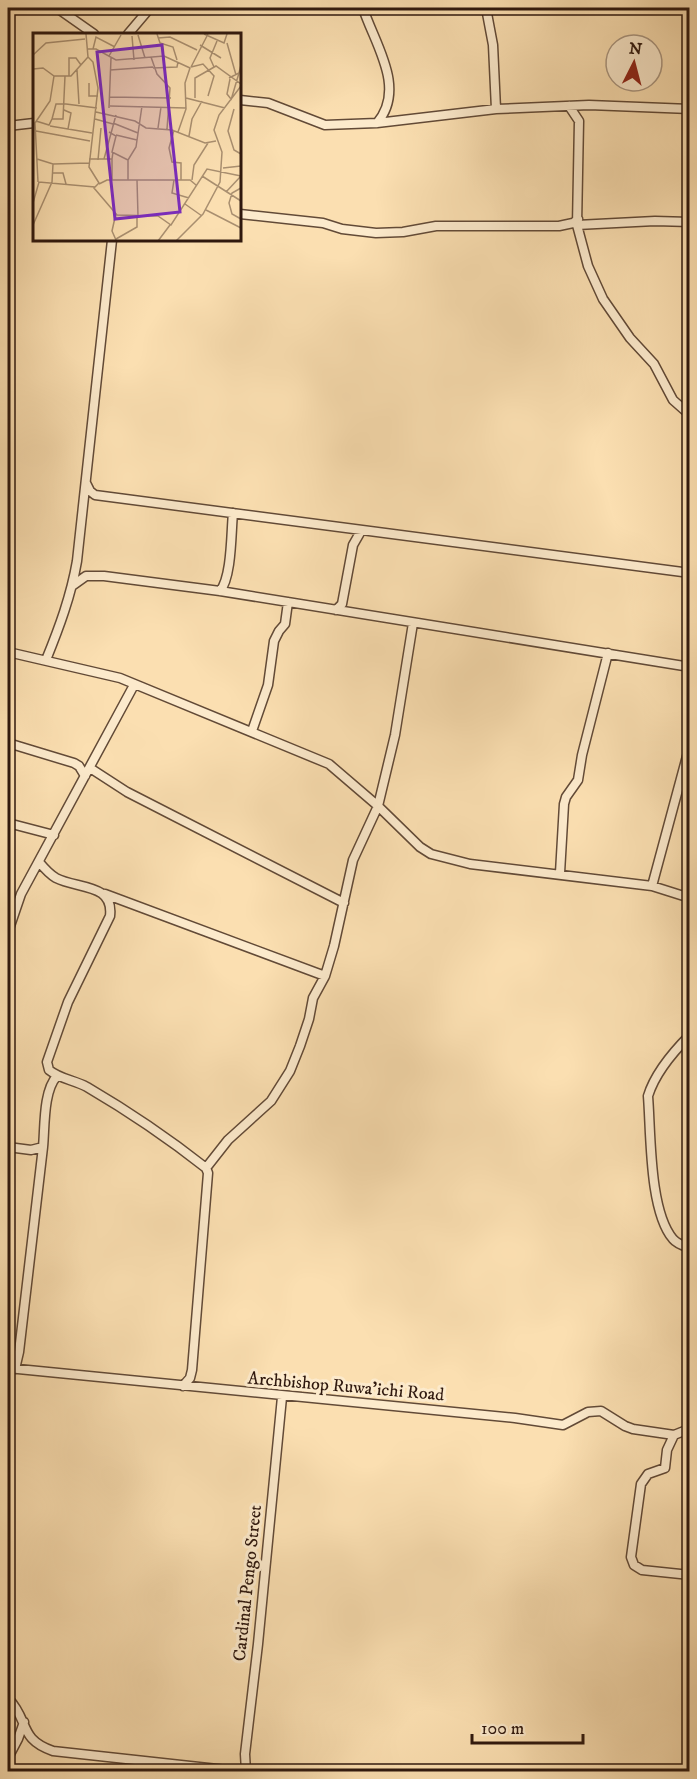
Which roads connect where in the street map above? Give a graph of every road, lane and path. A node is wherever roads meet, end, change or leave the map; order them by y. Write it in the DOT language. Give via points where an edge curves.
graph roads {
  1 [pos="57,8"];
  2 [pos="150,8"];
  3 [pos="363,8"];
  4 [pos="486,8"];
  5 [pos="93,33"];
  6 [pos="129,33"];
  7 [pos="242,100"];
  8 [pos="589,105"];
  9 [pos="569,106"];
  10 [pos="496,109"];
  11 [pos="690,109"];
  12 [pos="579,121"];
  13 [pos="33,123"];
  14 [pos="377,123"];
  15 [pos="8,126"];
  16 [pos="242,214"];
  17 [pos="578,222"];
  18 [pos="690,222"];
  19 [pos="112,242"];
  20 [pos="690,415"];
  21 [pos="86,483"];
  22 [pos="95,495"];
  23 [pos="84,502"];
  24 [pos="233,513"];
  25 [pos="361,531"];
  26 [pos="76,561"];
  27 [pos="690,573"];
  28 [pos="86,576"];
  29 [pos="72,586"];
  30 [pos="220,591"];
  31 [pos="288,602"];
  32 [pos="336,610"];
  33 [pos="413,623"];
  34 [pos="8,652"];
  35 [pos="608,652"];
  36 [pos="46,660"];
  37 [pos="690,667"];
  38 [pos="134,685"];
  39 [pos="252,731"];
  40 [pos="8,743"];
  41 [pos="690,745"];
  42 [pos="88,772"];
  43 [pos="378,806"];
  44 [pos="8,823"];
  45 [pos="54,835"];
  46 [pos="39,862"];
  47 [pos="560,873"];
  48 [pos="652,885"];
  49 [pos="102,892"];
  50 [pos="690,898"];
  51 [pos="344,903"];
  52 [pos="8,932"];
  53 [pos="324,976"];
  54 [pos="690,1035"];
  55 [pos="57,1076"];
  56 [pos="8,1147"];
  57 [pos="43,1147"];
  58 [pos="206,1168"];
  59 [pos="690,1248"];
  60 [pos="11,1368"];
  61 [pos="183,1386"];
  62 [pos="282,1397"];
  63 [pos="690,1433"];
  64 [pos="674,1435"];
  65 [pos="690,1575"];
  66 [pos="8,1698"];
  67 [pos="24,1722"];
  68 [pos="8,1758"];
  69 [pos="243,1771"];
  1 -- 5 [label="street"];
  2 -- 6 [label="street"];
  3 -- 14 [label="street" via="387,70 388,98 385,113"];
  4 -- 10 [label="street" via="493,45"];
  7 -- 14 [label="street" via="268,104 325,125"];
  8 -- 9 [label="street"];
  8 -- 11 [label="street"];
  8 -- 12 [label="street"];
  9 -- 10 [label="street"];
  9 -- 12 [label="street"];
  10 -- 14 [label="street"];
  12 -- 17 [label="street"];
  13 -- 15 [label="street"];
  16 -- 17 [label="street" via="376,232 436,226 560,226"];
  17 -- 18 [label="street"];
  17 -- 20 [label="street" via="588,266 603,299 654,364 673,400"];
  19 -- 21 [label="street"];
  21 -- 22 [label="street"];
  21 -- 23 [label="street"];
  22 -- 23 [label="street"];
  22 -- 24 [label="street"];
  23 -- 26 [label="street"];
  24 -- 25 [label="street"];
  24 -- 30 [label="street" via="228,566"];
  25 -- 27 [label="street"];
  25 -- 32 [label="street" via="353,545 342,603"];
  26 -- 28 [label="street"];
  26 -- 29 [label="street"];
  28 -- 29 [label="street"];
  28 -- 30 [label="street"];
  29 -- 36 [label="street"];
  30 -- 31 [label="street"];
  31 -- 32 [label="street"];
  31 -- 39 [label="street" via="285,624 274,641 268,684"];
  32 -- 33 [label="street"];
  33 -- 35 [label="street"];
  33 -- 43 [label="street" via="395,735"];
  34 -- 36 [label="street"];
  35 -- 37 [label="street"];
  35 -- 47 [label="street" via="578,780 564,804"];
  36 -- 38 [label="street"];
  38 -- 39 [label="street"];
  38 -- 42 [label="street"];
  39 -- 43 [label="street" via="329,764"];
  40 -- 42 [label="street" via="74,763"];
  41 -- 48 [label="street"];
  42 -- 45 [label="street"];
  42 -- 51 [label="street"];
  43 -- 47 [label="street" via="431,854 470,864"];
  43 -- 51 [label="street" via="353,860"];
  44 -- 45 [label="street"];
  45 -- 46 [label="street"];
  46 -- 49 [label="street" via="56,878"];
  46 -- 52 [label="street" via="21,894"];
  47 -- 48 [label="street"];
  48 -- 50 [label="street"];
  49 -- 53 [label="street"];
  49 -- 55 [label="street" via="112,905 110,916 68,1002 47,1062 49,1070"];
  51 -- 53 [label="street"];
  53 -- 58 [label="street" via="290,1071 271,1101 228,1140"];
  54 -- 59 [label="street" via="664,1064 648,1096 657,1199 672,1239"];
  55 -- 57 [label="street" via="48,1093"];
  55 -- 58 [label="street" via="84,1085 162,1134"];
  56 -- 57 [label="street"];
  57 -- 60 [label="street" via="19,1352"];
  58 -- 61 [label="street" via="192,1370"];
  60 -- 61 [label="street, Archbishop Ruwa'ichi Road"];
  61 -- 62 [label="street, Archbishop Ruwa'ichi Road"];
  62 -- 64 [label="street, Archbishop Ruwa'ichi Road" via="563,1425 588,1412 601,1411 633,1429"];
  62 -- 69 [label="street, Cardinal Pengo Street"];
  63 -- 64 [label="street, Archbishop Ruwa'ichi Road"];
  64 -- 65 [label="street" via="665,1468 648,1474 641,1484 632,1557 634,1565 642,1570"];
  66 -- 67 [label="street"];
  67 -- 68 [label="street"];
  67 -- 69 [label="street" via="32,1741 53,1751"];
}
